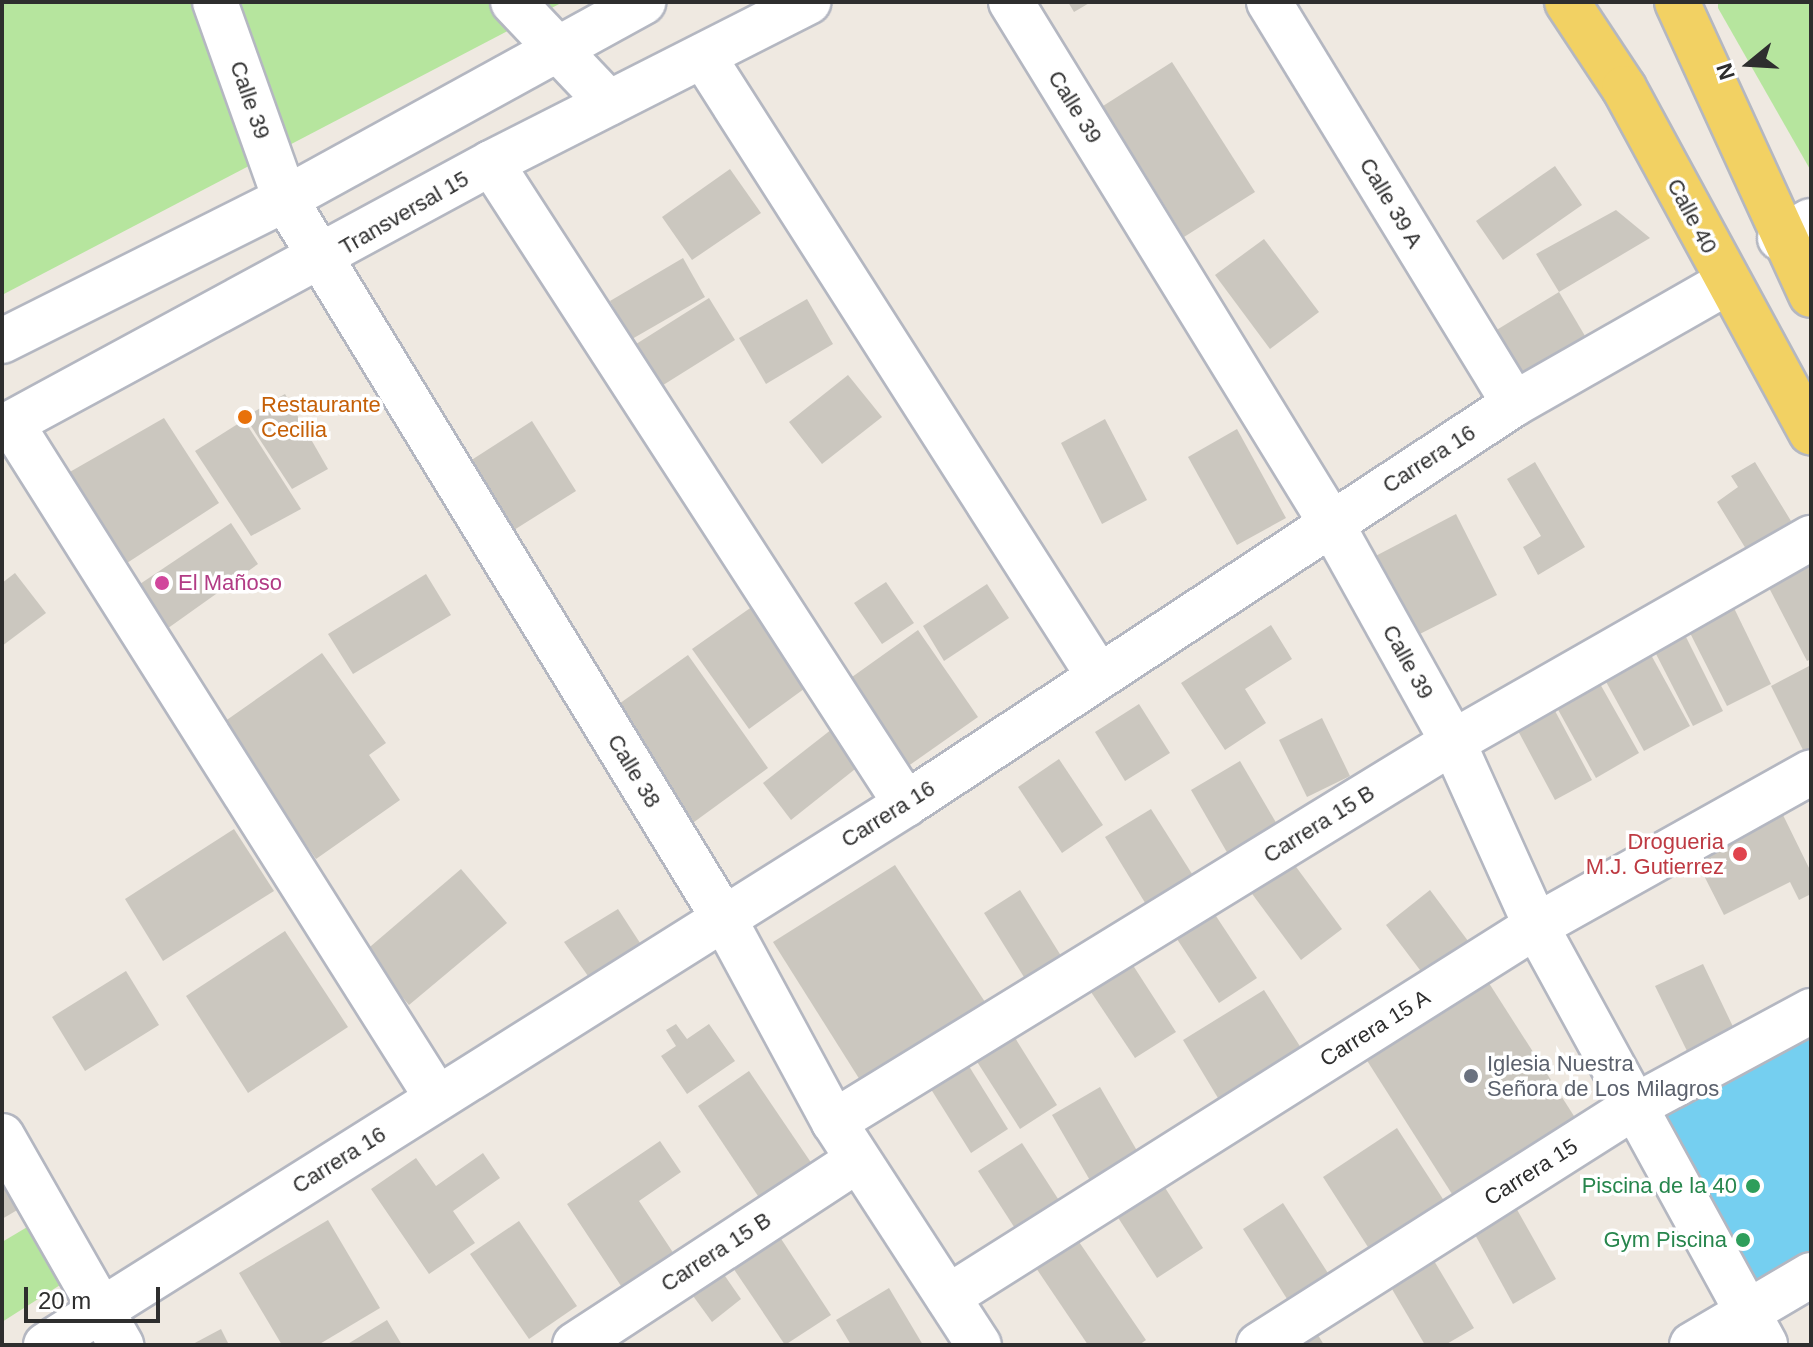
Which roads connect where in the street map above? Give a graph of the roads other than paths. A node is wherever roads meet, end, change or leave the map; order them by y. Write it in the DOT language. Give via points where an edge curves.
graph roads {
  1 [pos="215,2"];
  2 [pos="513,2"];
  3 [pos="643,2"];
  4 [pos="808,2"];
  5 [pos="1011,2"];
  6 [pos="1269,2"];
  7 [pos="1567,2"];
  8 [pos="1677,2"];
  9 [pos="560,46"];
  10 [pos="703,56"];
  11 [pos="609,103"];
  12 [pos="491,163"];
  13 [pos="285,199"];
  14 [pos="1796,230"];
  15 [pos="322,259"];
  16 [pos="1728,282"];
  17 [pos="1811,295"];
  18 [pos="2,341"];
  19 [pos="1514,404"];
  20 [pos="7,426"];
  21 [pos="1811,433"];
  22 [pos="1331,523"];
  23 [pos="1811,538"];
  24 [pos="1098,675"];
  25 [pos="1453,742"];
  26 [pos="1811,772"];
  27 [pos="906,804"];
  28 [pos="723,917"];
  29 [pos="1536,926"];
  30 [pos="1811,1011"];
  31 [pos="437,1098"];
  32 [pos="1639,1104"];
  33 [pos="834,1122"];
  34 [pos="2,1136"];
  35 [pos="858,1160"];
  36 [pos="1811,1275"];
  37 [pos="948,1297"];
  38 [pos="111,1328"];
  39 [pos="1756,1329"];
  40 [pos="46,1345"];
  41 [pos="575,1345"];
  42 [pos="979,1345"];
  43 [pos="1259,1345"];
  44 [pos="1692,1345"];
  1 -- 13 [label="street, Calle 39"];
  2 -- 9 [label="street"];
  3 -- 9 [label="street"];
  4 -- 10 [label="street, Transversal 15"];
  5 -- 22 [label="street, Calle 39"];
  6 -- 19 [label="street, Calle 39 A"];
  7 -- 16 [label="main road, Calle 40" via="1624,88"];
  8 -- 14 [label="main road"];
  9 -- 11 [label="street"];
  9 -- 13 [label="street"];
  10 -- 11 [label="street, Transversal 15"];
  10 -- 24 [label="street"];
  11 -- 12 [label="street, Transversal 15"];
  12 -- 15 [label="street, Transversal 15"];
  12 -- 27 [label="street"];
  13 -- 15 [label="street, Calle 38"];
  13 -- 18 [label="street"];
  14 -- 17 [label="main road"];
  15 -- 20 [label="street, Transversal 15"];
  15 -- 28 [label="street, Calle 38"];
  16 -- 19 [label="street, Carrera 16"];
  16 -- 21 [label="main road, Calle 40"];
  19 -- 22 [label="street, Carrera 16"];
  20 -- 31 [label="street"];
  22 -- 24 [label="street, Carrera 16"];
  22 -- 25 [label="street, Calle 39"];
  23 -- 25 [label="street, Carrera 15 B"];
  24 -- 27 [label="street, Carrera 16"];
  25 -- 29 [label="street, Calle 39"];
  25 -- 33 [label="street, Carrera 15 B"];
  26 -- 29 [label="street, Carrera 15 A"];
  27 -- 28 [label="street, Carrera 16"];
  28 -- 31 [label="street, Carrera 16"];
  28 -- 33 [label="street, Calle 38"];
  29 -- 32 [label="street, Calle 39"];
  29 -- 37 [label="street, Carrera 15 A"];
  30 -- 32 [label="street, Carrera 15"];
  31 -- 38 [label="street, Carrera 16"];
  32 -- 39 [label="street, Calle 39"];
  32 -- 43 [label="street, Carrera 15"];
  33 -- 35 [label="street, Calle 38"];
  34 -- 38 [label="street"];
  35 -- 37 [label="street, Calle 38"];
  35 -- 41 [label="street, Carrera 15 B"];
  36 -- 39 [label="street"];
  37 -- 42 [label="street, Calle 38"];
  38 -- 40 [label="street, Carrera 16"];
  39 -- 44 [label="street"];
}
